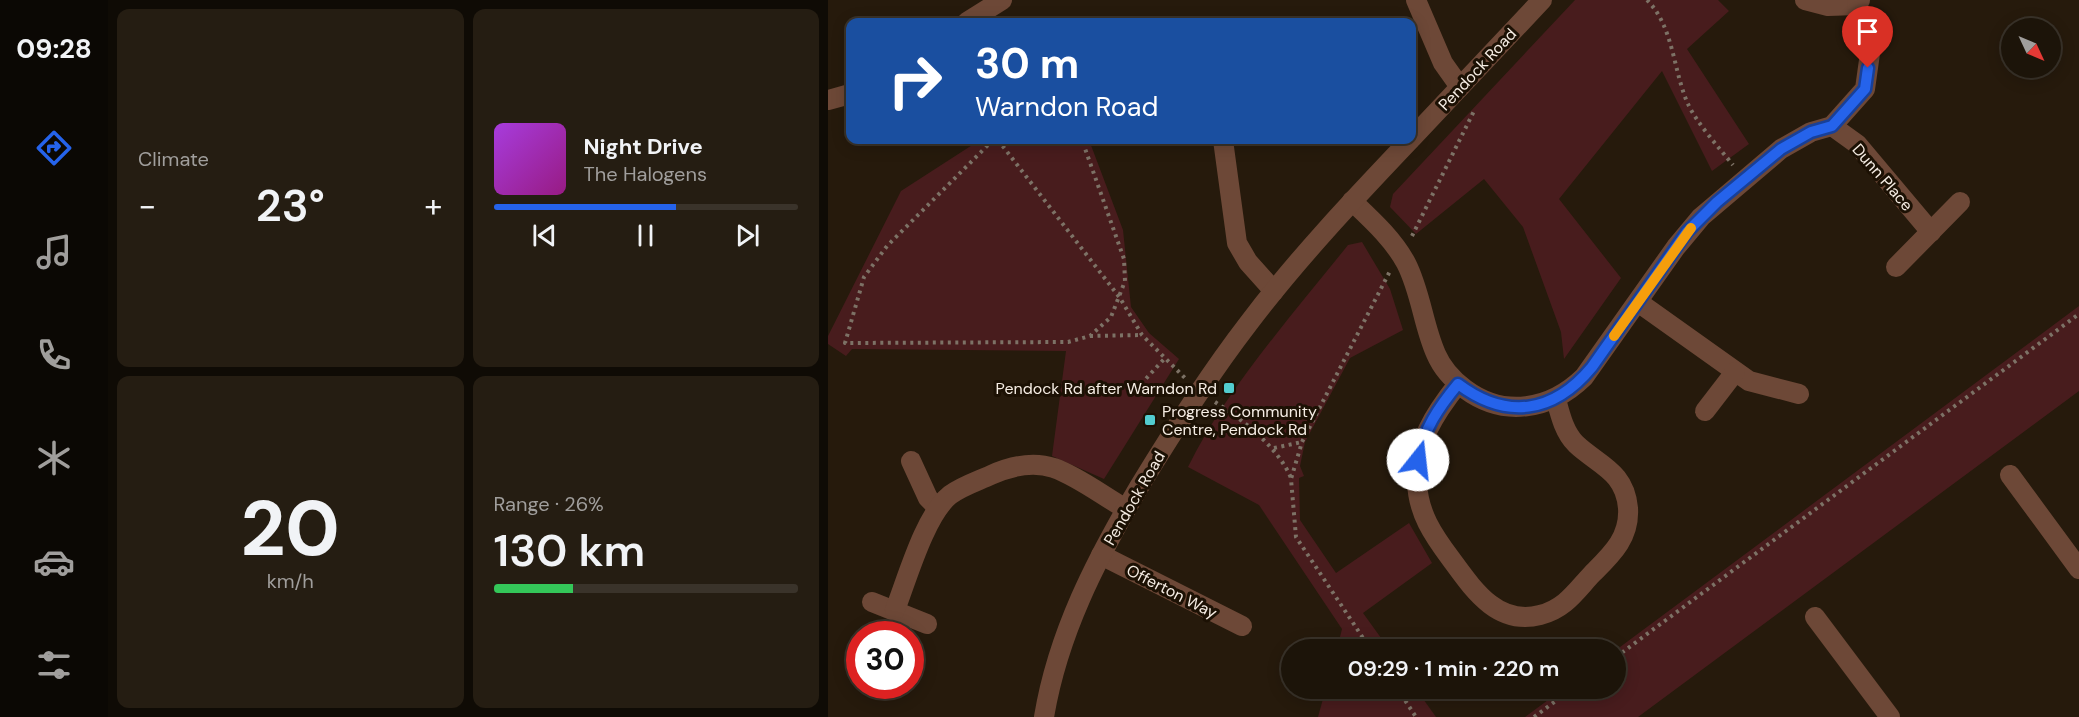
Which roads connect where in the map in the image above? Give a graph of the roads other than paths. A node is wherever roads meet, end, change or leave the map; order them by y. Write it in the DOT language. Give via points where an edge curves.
graph roads {
  1 [pos="1002,0"];
  2 [pos="1416,0"];
  3 [pos="1542,0"];
  4 [pos="1804,0"];
  5 [pos="1859,3"];
  6 [pos="973,18"];
  7 [pos="1460,87"];
  8 [pos="846,95"];
  9 [pos="828,100"];
  10 [pos="1832,126"];
  11 [pos="1416,134"];
  12 [pos="1224,144"];
  13 [pos="1406,144"];
  14 [pos="1352,201"];
  15 [pos="1960,202"];
  16 [pos="1931,232"];
  17 [pos="1896,267"];
  18 [pos="1274,291"];
  19 [pos="1638,302"];
  20 [pos="1735,372"];
  21 [pos="1458,384"];
  22 [pos="1799,394"];
  23 [pos="1556,399"];
  24 [pos="1705,411"];
  25 [pos="911,461"];
  26 [pos="2010,475"];
  27 [pos="938,508"];
  28 [pos="1126,509"];
  29 [pos="1101,555"];
  30 [pos="2079,569"];
  31 [pos="872,602"];
  32 [pos="895,610"];
  33 [pos="1815,617"];
  34 [pos="927,624"];
  35 [pos="1242,626"];
  36 [pos="1044,717"];
  37 [pos="1890,717"];
  1 -- 6 [label="street"];
  2 -- 7 [label="street" via="1443,63"];
  3 -- 7 [label="street, Pendock Road"];
  4 -- 5 [label="street" via="1828,6"];
  5 -- 10 [label="street" via="1871,46 1865,89"];
  7 -- 11 [label="street, Pendock Road"];
  8 -- 9 [label="street"];
  10 -- 16 [label="street, Dunn Place" via="1857,144"];
  10 -- 19 [label="street" via="1811,132 1781,149 1744,180 1687,232"];
  12 -- 18 [label="street" via="1237,243"];
  13 -- 14 [label="street, Pendock Road"];
  14 -- 18 [label="street, Pendock Road"];
  14 -- 21 [label="street" via="1401,254 1415,285 1436,355"];
  15 -- 16 [label="street"];
  16 -- 17 [label="street"];
  18 -- 28 [label="street, Pendock Road" via="1199,392"];
  19 -- 20 [label="street"];
  19 -- 23 [label="street" via="1584,377"];
  20 -- 22 [label="street" via="1754,384"];
  20 -- 24 [label="street"];
  21 -- 23 [label="street" via="1499,406 1532,407"];
  21 -- 23 [label="street" via="1430,423 1420,448 1416,481 1420,502 1431,532 1471,589 1490,605 1521,617 1547,613 1574,596 1616,550 1627,521 1626,499 1618,480 1570,437"];
  25 -- 27 [label="street" via="928,498"];
  26 -- 30 [label="street"];
  27 -- 28 [label="street" via="960,489 997,472 1019,465 1038,465 1054,468"];
  27 -- 32 [label="street"];
  28 -- 29 [label="street, Pendock Road"];
  29 -- 35 [label="street, Offerton Way"];
  29 -- 36 [label="street, Pendock Road" via="1067,627"];
  31 -- 32 [label="street"];
  32 -- 34 [label="street"];
  33 -- 37 [label="street"];
}
